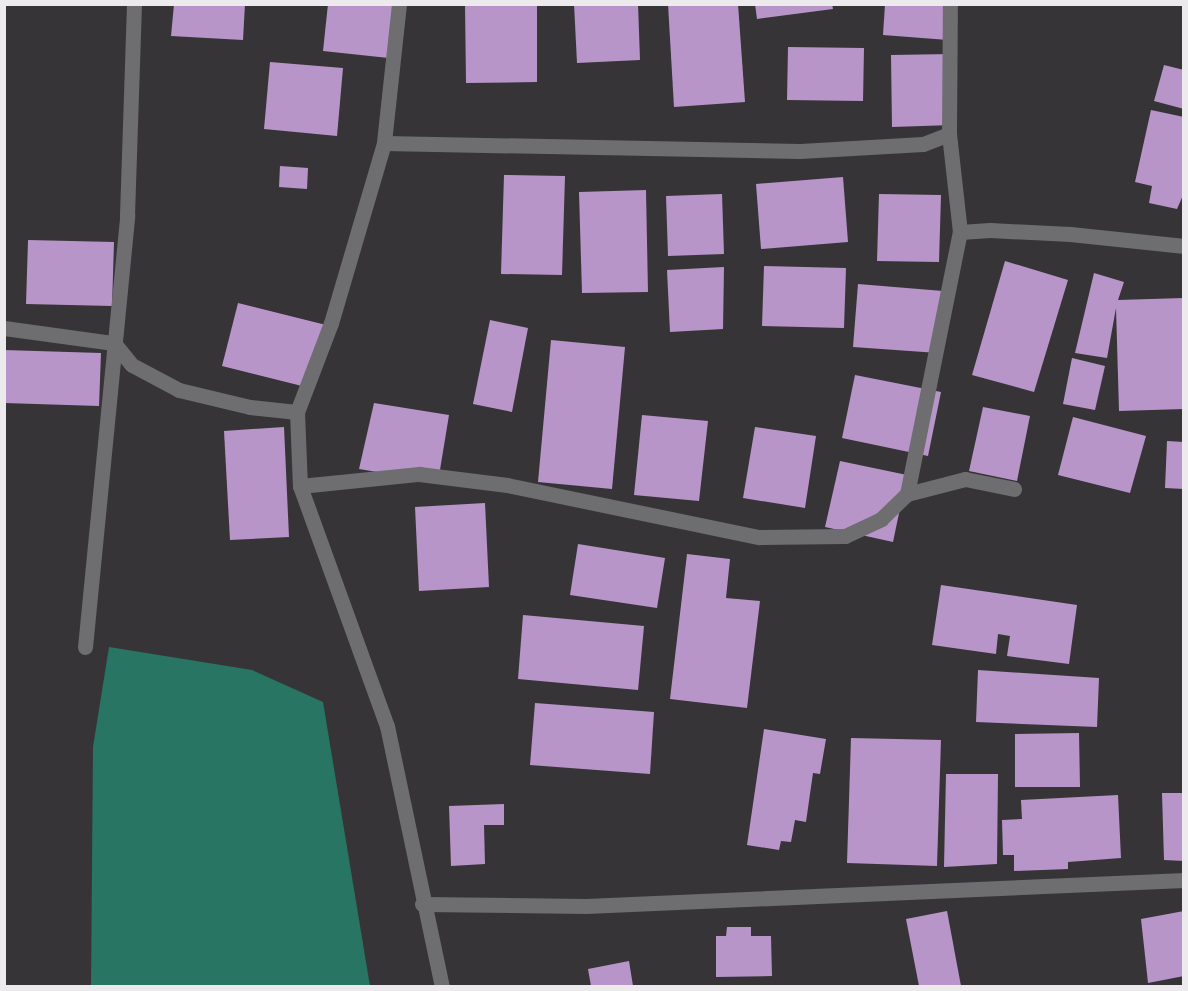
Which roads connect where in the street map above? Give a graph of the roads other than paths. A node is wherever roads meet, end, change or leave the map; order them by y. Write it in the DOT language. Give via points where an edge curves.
graph roads {
  1 [pos="134,4"];
  2 [pos="399,4"];
  3 [pos="950,4"];
  4 [pos="949,134"];
  5 [pos="384,143"];
  6 [pos="960,232"];
  7 [pos="1184,246"];
  8 [pos="4,328"];
  9 [pos="114,343"];
  10 [pos="297,412"];
  11 [pos="300,486"];
  12 [pos="1014,489"];
  13 [pos="907,494"];
  14 [pos="85,647"];
  15 [pos="1184,880"];
  16 [pos="422,904"];
  17 [pos="442,987"];
  1 -- 9 [label="street" via="128,215"];
  2 -- 5 [label="street"];
  3 -- 4 [label="street"];
  4 -- 5 [label="street" via="923,144 800,151"];
  4 -- 6 [label="street"];
  5 -- 10 [label="street" via="331,323"];
  6 -- 7 [label="street" via="1059,234"];
  6 -- 13 [label="street"];
  8 -- 9 [label="street"];
  9 -- 10 [label="street" via="132,365 178,390 250,407"];
  9 -- 14 [label="street"];
  10 -- 11 [label="street"];
  11 -- 13 [label="street" via="419,474 507,485 759,537 845,536 881,519"];
  11 -- 16 [label="street" via="387,726"];
  12 -- 13 [label="street" via="965,479"];
  15 -- 16 [label="street" via="586,906"];
  16 -- 17 [label="street"];
}
